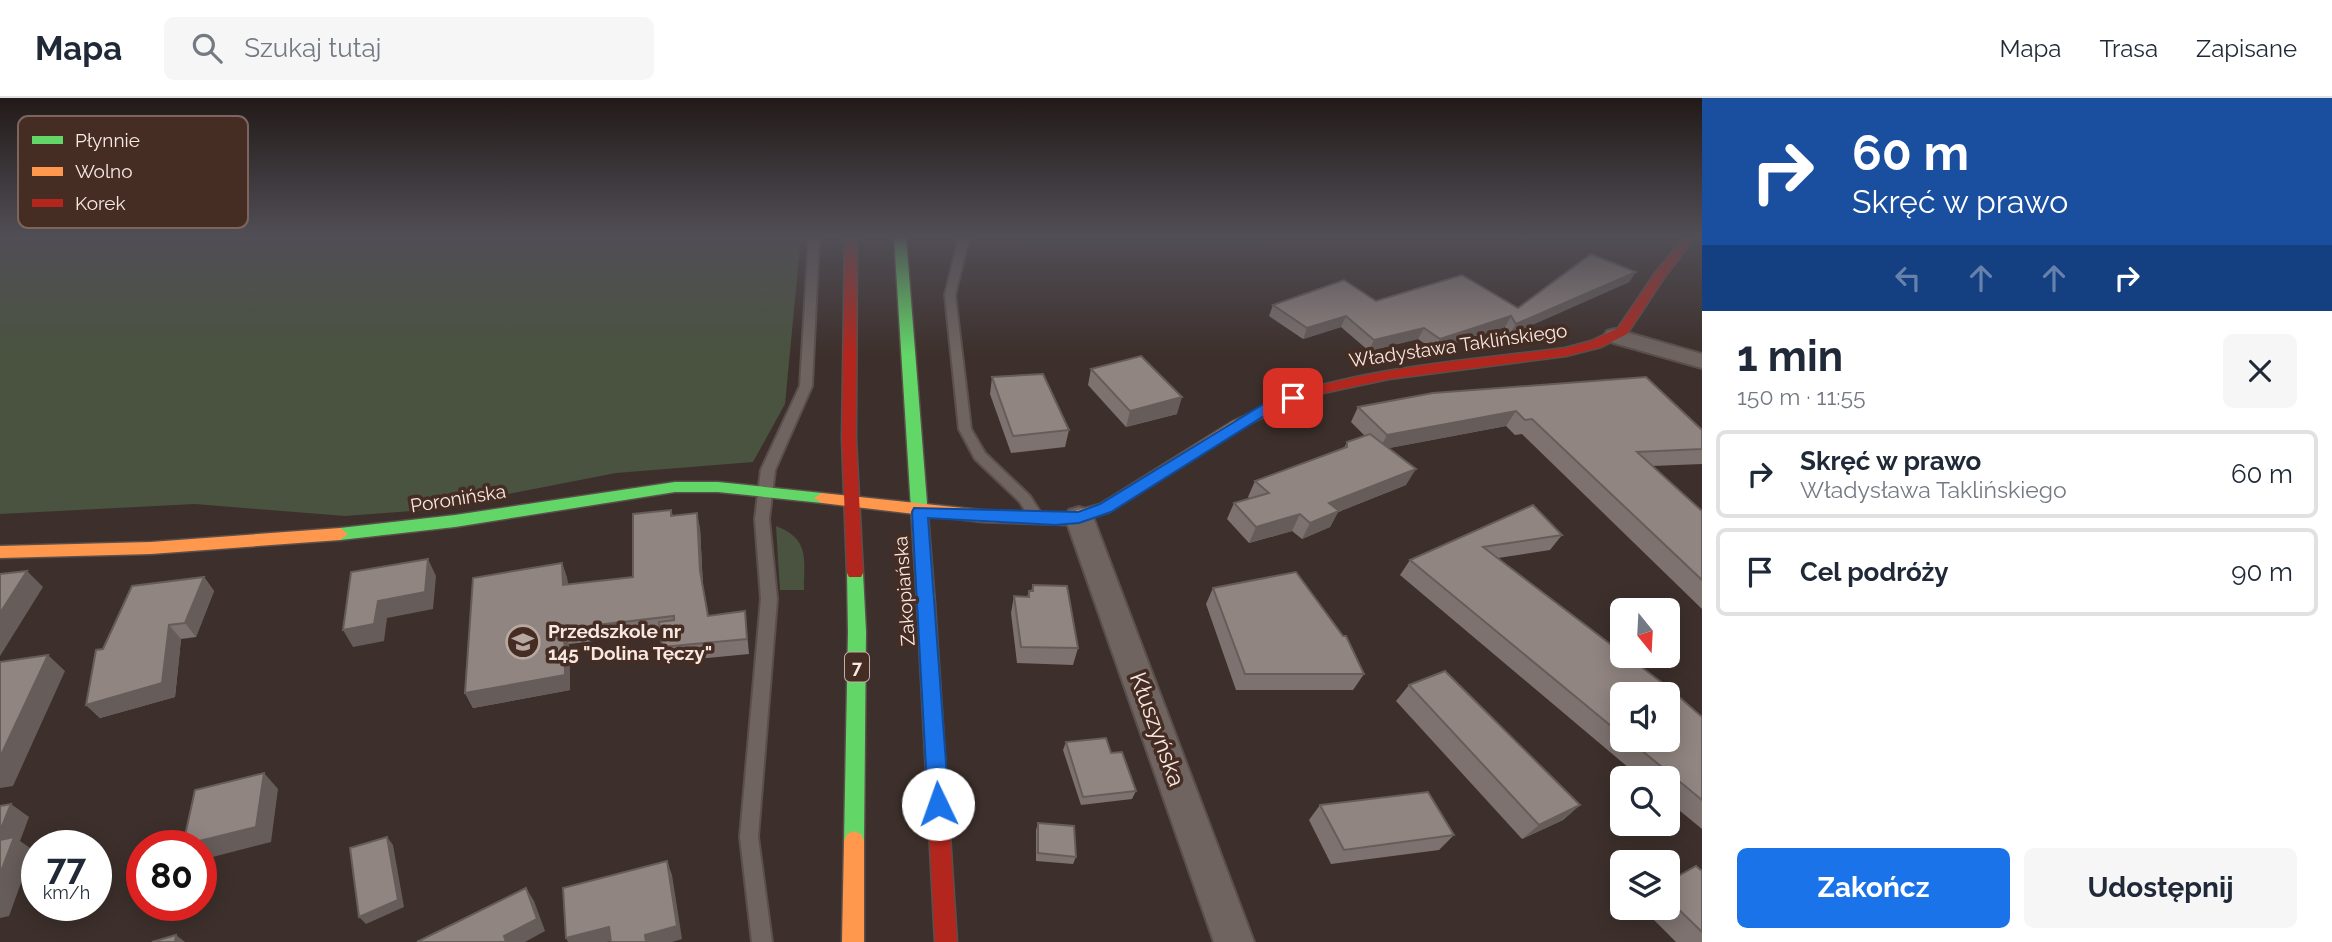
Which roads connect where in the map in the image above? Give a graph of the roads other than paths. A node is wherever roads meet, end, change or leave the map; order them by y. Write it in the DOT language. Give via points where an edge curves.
graph roads {
  1 [pos="812,276"];
  2 [pos="851,276"];
  3 [pos="903,276"];
  4 [pos="954,276"];
  5 [pos="1659,276"];
  6 [pos="1615,336"];
  7 [pos="1702,361"];
  8 [pos="764,494"];
  9 [pos="852,502"];
  10 [pos="920,512"];
  11 [pos="1079,517"];
  12 [pos="1037,518"];
  13 [pos="0,552"];
  14 [pos="762,942"];
  15 [pos="853,942"];
  16 [pos="946,942"];
  17 [pos="1234,942"];
  1 -- 8 [label="lane" via="806,386 768,470"];
  2 -- 9 [label="main road, 7"];
  3 -- 10 [label="main road, Zakopiańska"];
  4 -- 12 [label="lane" via="950,295 965,429 979,456 1025,499"];
  5 -- 6 [label="main road"];
  6 -- 7 [label="street"];
  6 -- 11 [label="main road, Władysława Taklińskiego" via="1576,350 1371,377 1317,390 1267,408 1105,508"];
  8 -- 9 [label="main road, Poronińska"];
  8 -- 13 [label="main road, Poronińska" via="674,487 455,521 293,539"];
  8 -- 14 [label="lane" via="769,599 750,837"];
  9 -- 10 [label="main road, Poronińska"];
  9 -- 15 [label="main road, 7" via="857,632"];
  10 -- 12 [label="main road, Władysława Taklińskiego"];
  10 -- 16 [label="main road, Zakopiańska"];
  11 -- 12 [label="main road, Władysława Taklińskiego"];
  11 -- 17 [label="street, Kłuszyńska"];
}
